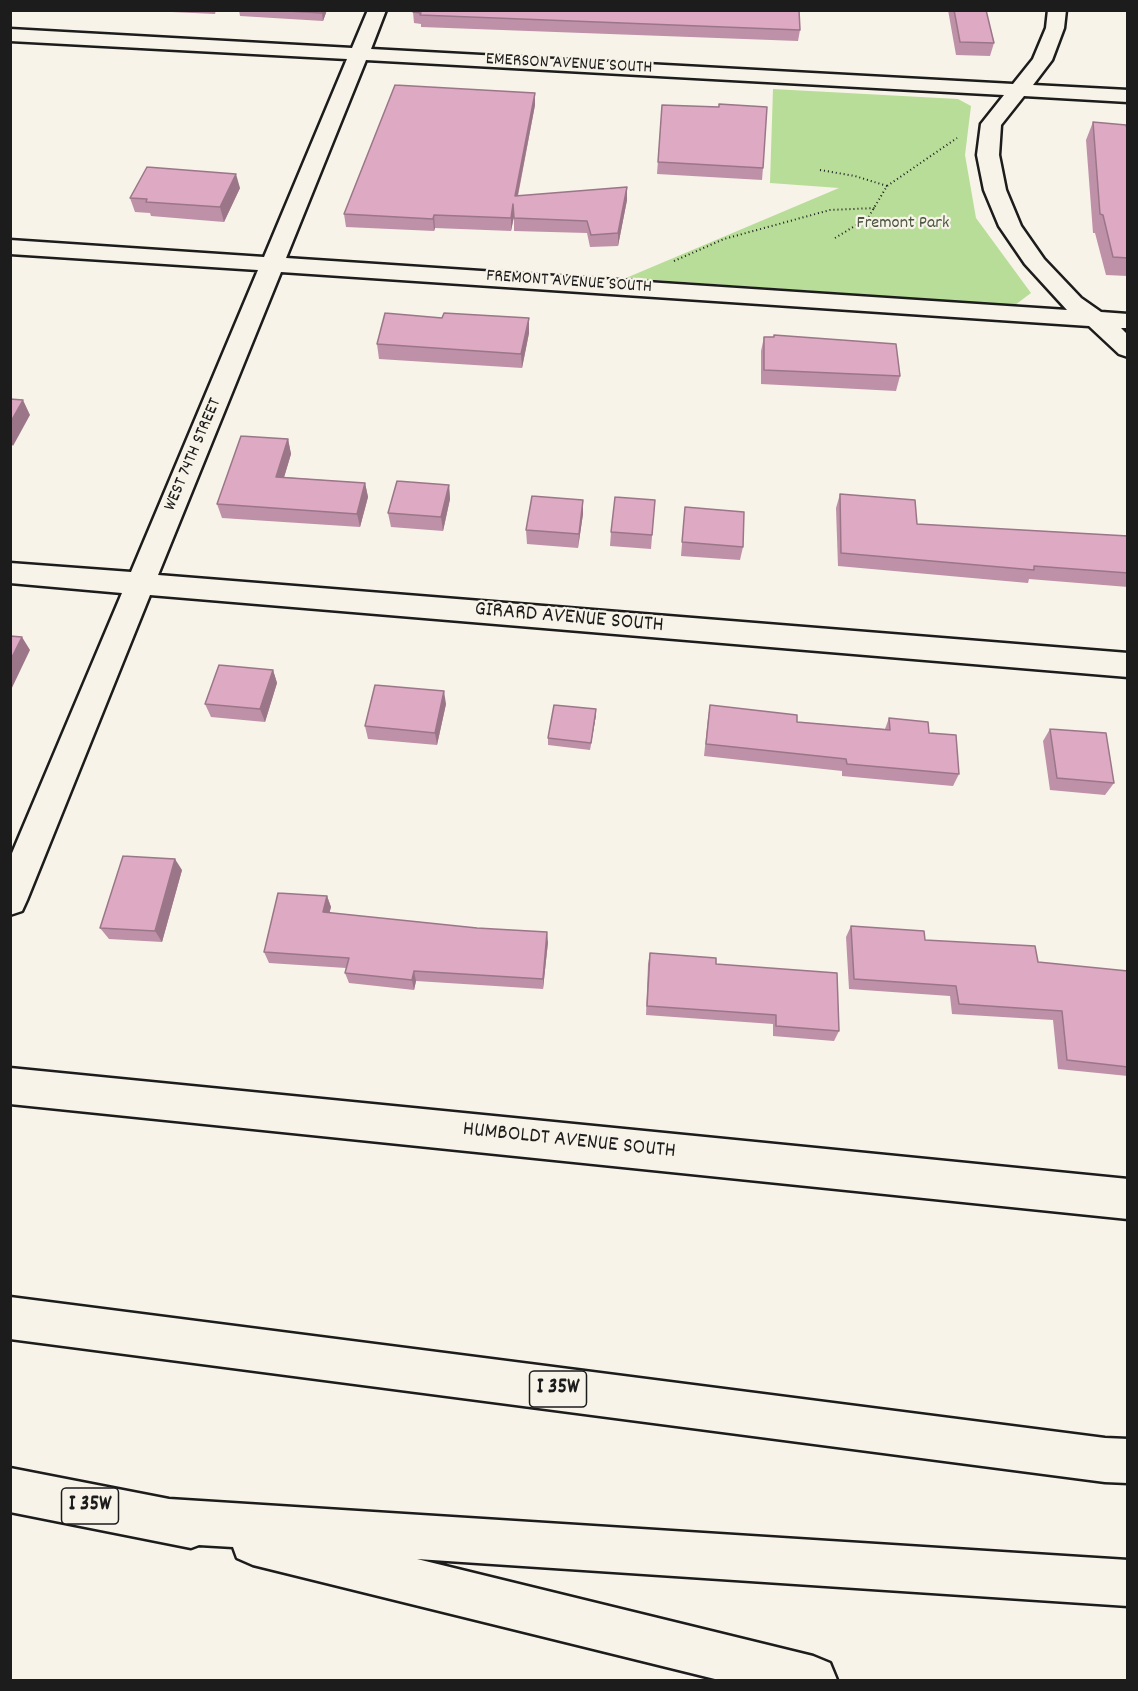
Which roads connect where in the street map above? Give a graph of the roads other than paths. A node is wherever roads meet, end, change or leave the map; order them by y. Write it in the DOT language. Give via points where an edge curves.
graph roads {
  1 [pos="377,10"];
  2 [pos="1057,10"];
  3 [pos="10,35"];
  4 [pos="360,53"];
  5 [pos="1017,90"];
  6 [pos="1128,96"];
  7 [pos="10,247"];
  8 [pos="274,264"];
  9 [pos="1094,318"];
  10 [pos="1128,321"];
  11 [pos="1128,349"];
  12 [pos="10,573"];
  13 [pos="140,584"];
  14 [pos="1128,665"];
  15 [pos="10,900"];
  16 [pos="10,1086"];
  17 [pos="1128,1199"];
  18 [pos="10,1318"];
  19 [pos="1120,1460"];
  20 [pos="10,1490"];
  21 [pos="170,1521"];
  22 [pos="1128,1583"];
  23 [pos="813,1680"];
  1 -- 4 [label="main road, WEST 74TH STREET"];
  2 -- 5 [label="main road" via="1055,28 1042,60"];
  3 -- 4 [label="main road, EMERSON AVENUE SOUTH"];
  4 -- 5 [label="main road, EMERSON AVENUE SOUTH"];
  4 -- 8 [label="main road, WEST 74TH STREET"];
  5 -- 6 [label="main road, EMERSON AVENUE SOUTH"];
  5 -- 9 [label="main road" via="991,124 988,155 995,190 1010,226 1036,264 1072,303"];
  7 -- 8 [label="main road, FREMONT AVENUE SOUTH"];
  8 -- 9 [label="main road, FREMONT AVENUE SOUTH"];
  8 -- 13 [label="main road, WEST 74TH STREET"];
  9 -- 10 [label="main road, FREMONT AVENUE SOUTH"];
  9 -- 11 [label="main road"];
  12 -- 13 [label="main road, GIRARD AVENUE SOUTH"];
  13 -- 14 [label="main road, GIRARD AVENUE SOUTH"];
  13 -- 15 [label="main road, WEST 74TH STREET"];
  16 -- 17 [label="main road, HUMBOLDT AVENUE SOUTH"];
  18 -- 19 [label="main road, I 35W"];
  20 -- 21 [label="main road, I 35W"];
  21 -- 22 [label="main road, I 35W"];
  21 -- 23 [label="main road"];
}
